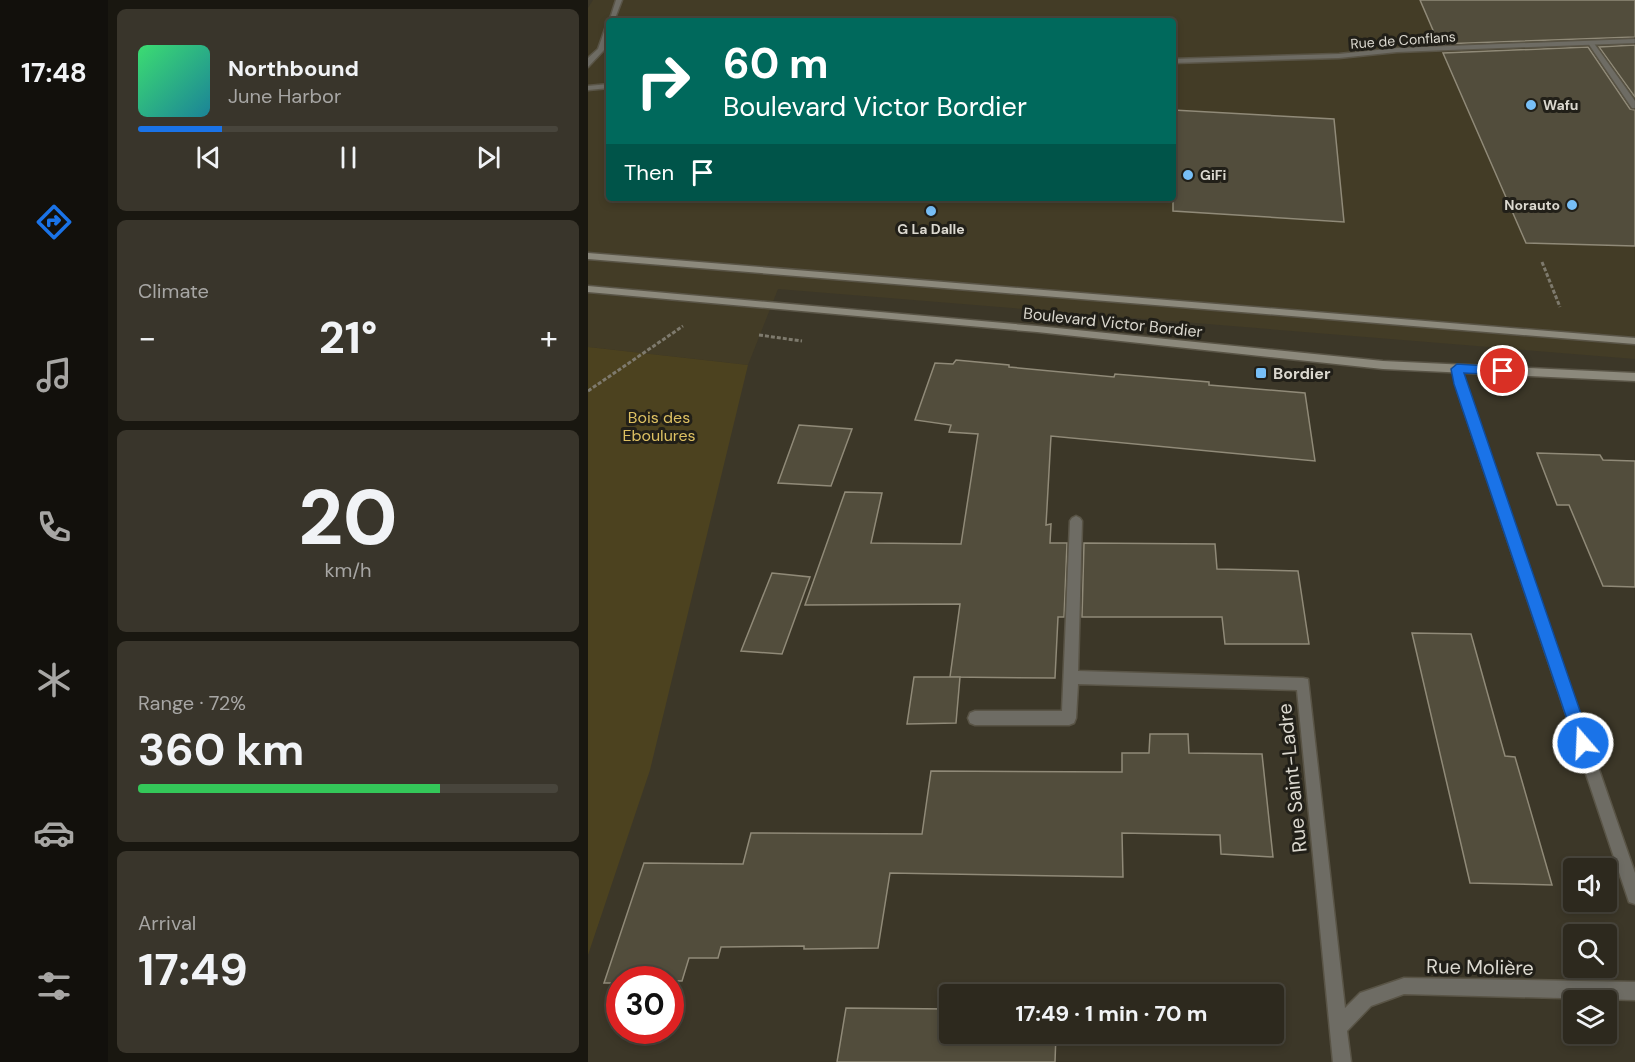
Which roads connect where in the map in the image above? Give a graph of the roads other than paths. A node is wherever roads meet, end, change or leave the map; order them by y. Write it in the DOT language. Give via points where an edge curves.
graph roads {
  1 [pos="619,0"];
  2 [pos="612,18"];
  3 [pos="1635,41"];
  4 [pos="1591,43"];
  5 [pos="605,50"];
  6 [pos="1176,62"];
  7 [pos="588,65"];
  8 [pos="606,86"];
  9 [pos="588,88"];
  10 [pos="1635,106"];
  11 [pos="588,256"];
  12 [pos="588,289"];
  13 [pos="1635,341"];
  14 [pos="1457,369"];
  15 [pos="1635,377"];
  16 [pos="1076,521"];
  17 [pos="1071,677"];
  18 [pos="975,718"];
  19 [pos="1635,896"];
  20 [pos="1635,991"];
  21 [pos="1338,1028"];
  22 [pos="1342,1062"];
  1 -- 2 [label="street"];
  3 -- 4 [label="street, Rue de Conflans"];
  4 -- 6 [label="street, Rue de Conflans"];
  4 -- 10 [label="street"];
  5 -- 7 [label="street"];
  8 -- 9 [label="street"];
  11 -- 13 [label="main road, Boulevard Victor Bordier"];
  12 -- 14 [label="main road, Boulevard Victor Bordier"];
  14 -- 15 [label="main road, Boulevard Victor Bordier"];
  14 -- 19 [label="street"];
  16 -- 17 [label="street"];
  17 -- 18 [label="street" via="1069,718"];
  17 -- 21 [label="street, Rue Saint-Ladre" via="1303,684"];
  20 -- 21 [label="street, Rue Molière" via="1404,986 1366,999"];
  21 -- 22 [label="street"];
}
